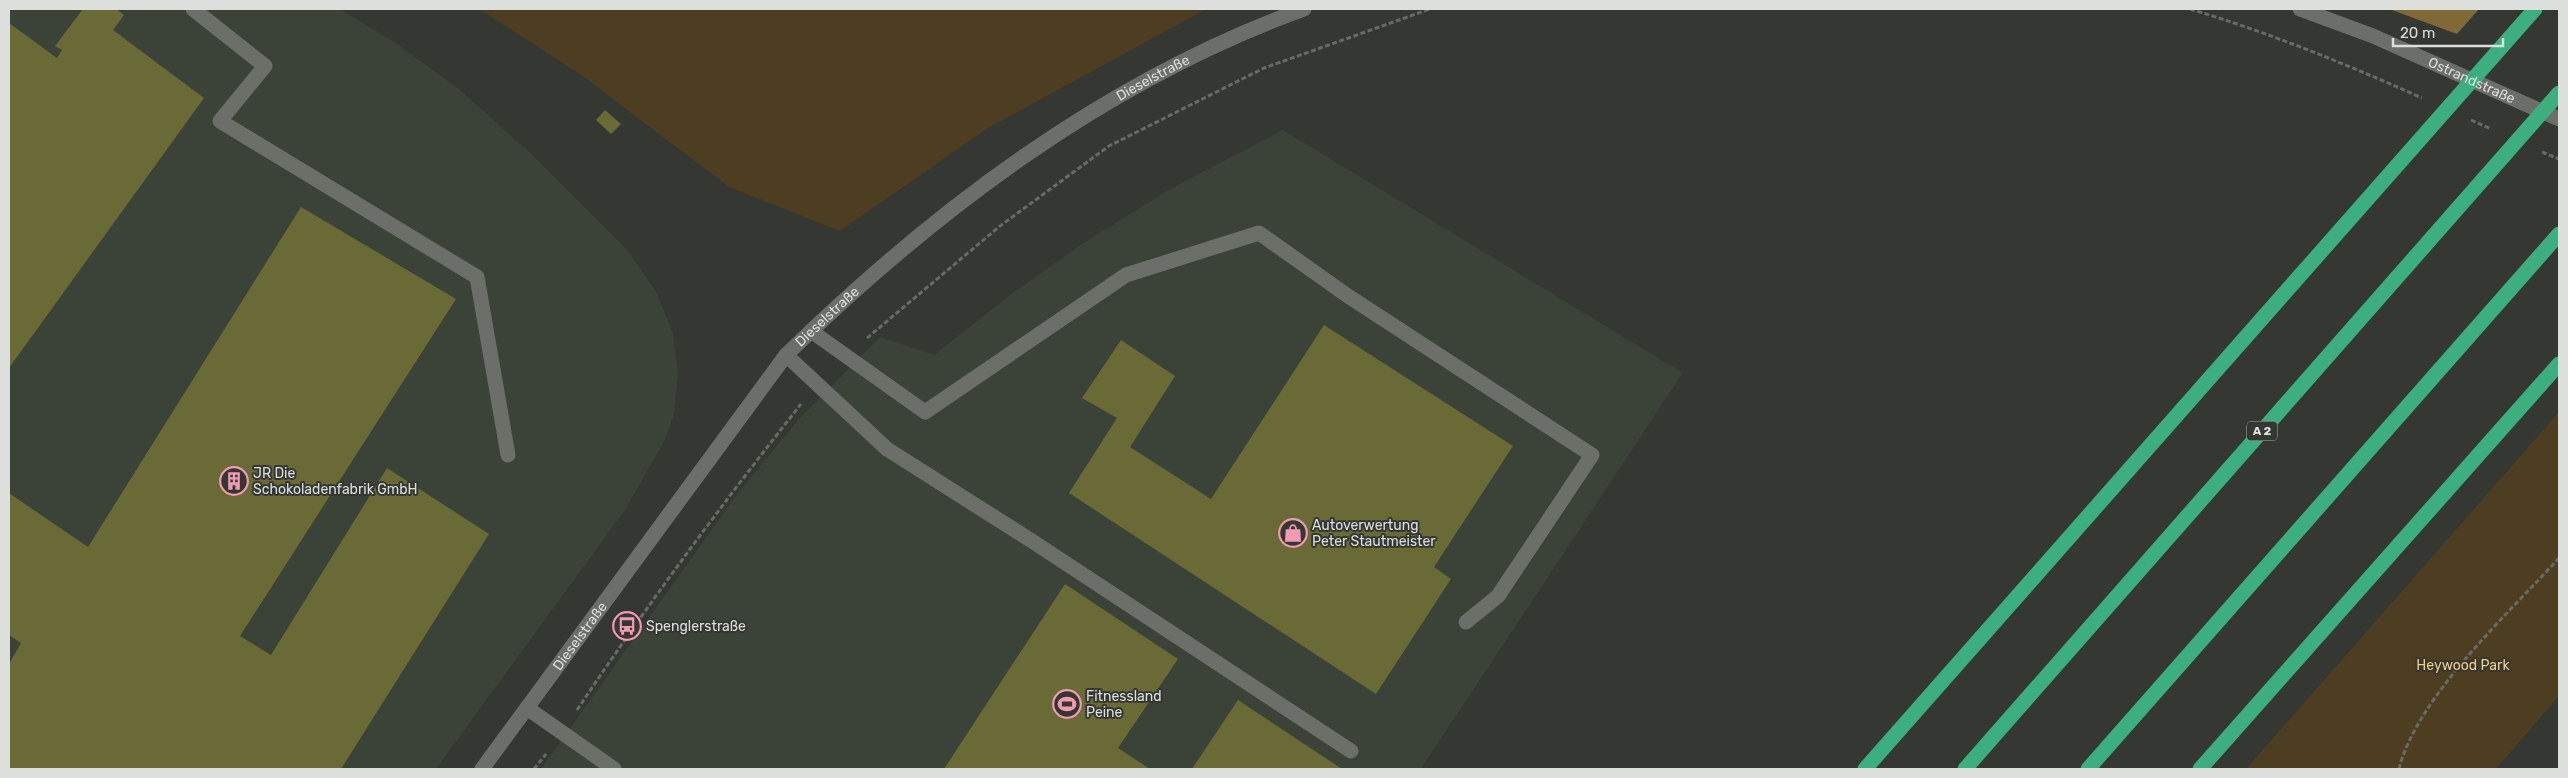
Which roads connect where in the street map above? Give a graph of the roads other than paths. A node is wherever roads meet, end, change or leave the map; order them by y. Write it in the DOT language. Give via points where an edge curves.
graph roads {
  1 [pos="193,9"];
  2 [pos="1304,9"];
  3 [pos="2300,9"];
  4 [pos="2535,9"];
  5 [pos="2559,93"];
  6 [pos="2559,119"];
  7 [pos="2559,234"];
  8 [pos="810,331"];
  9 [pos="786,355"];
  10 [pos="2559,364"];
  11 [pos="508,455"];
  12 [pos="1466,622"];
  13 [pos="527,708"];
  14 [pos="1351,751"];
  15 [pos="482,769"];
  16 [pos="614,769"];
  17 [pos="1865,769"];
  18 [pos="1965,769"];
  19 [pos="2088,769"];
  20 [pos="2200,769"];
  1 -- 11 [label="street" via="265,66 220,121 476,277"];
  2 -- 8 [label="street, Dieselstraße" via="1263,24 1183,62 1082,117 998,174 864,281"];
  3 -- 6 [label="street, Ostrandstraße" via="2373,36"];
  4 -- 17 [label="highway"];
  5 -- 18 [label="highway, A 2"];
  7 -- 19 [label="highway"];
  8 -- 9 [label="street, Dieselstraße"];
  8 -- 12 [label="street" via="925,412 1126,275 1259,233 1348,296 1592,455 1498,596"];
  9 -- 13 [label="street, Dieselstraße"];
  9 -- 14 [label="street" via="888,449"];
  10 -- 20 [label="highway"];
  13 -- 15 [label="street, Dieselstraße"];
  13 -- 16 [label="street"];
}
